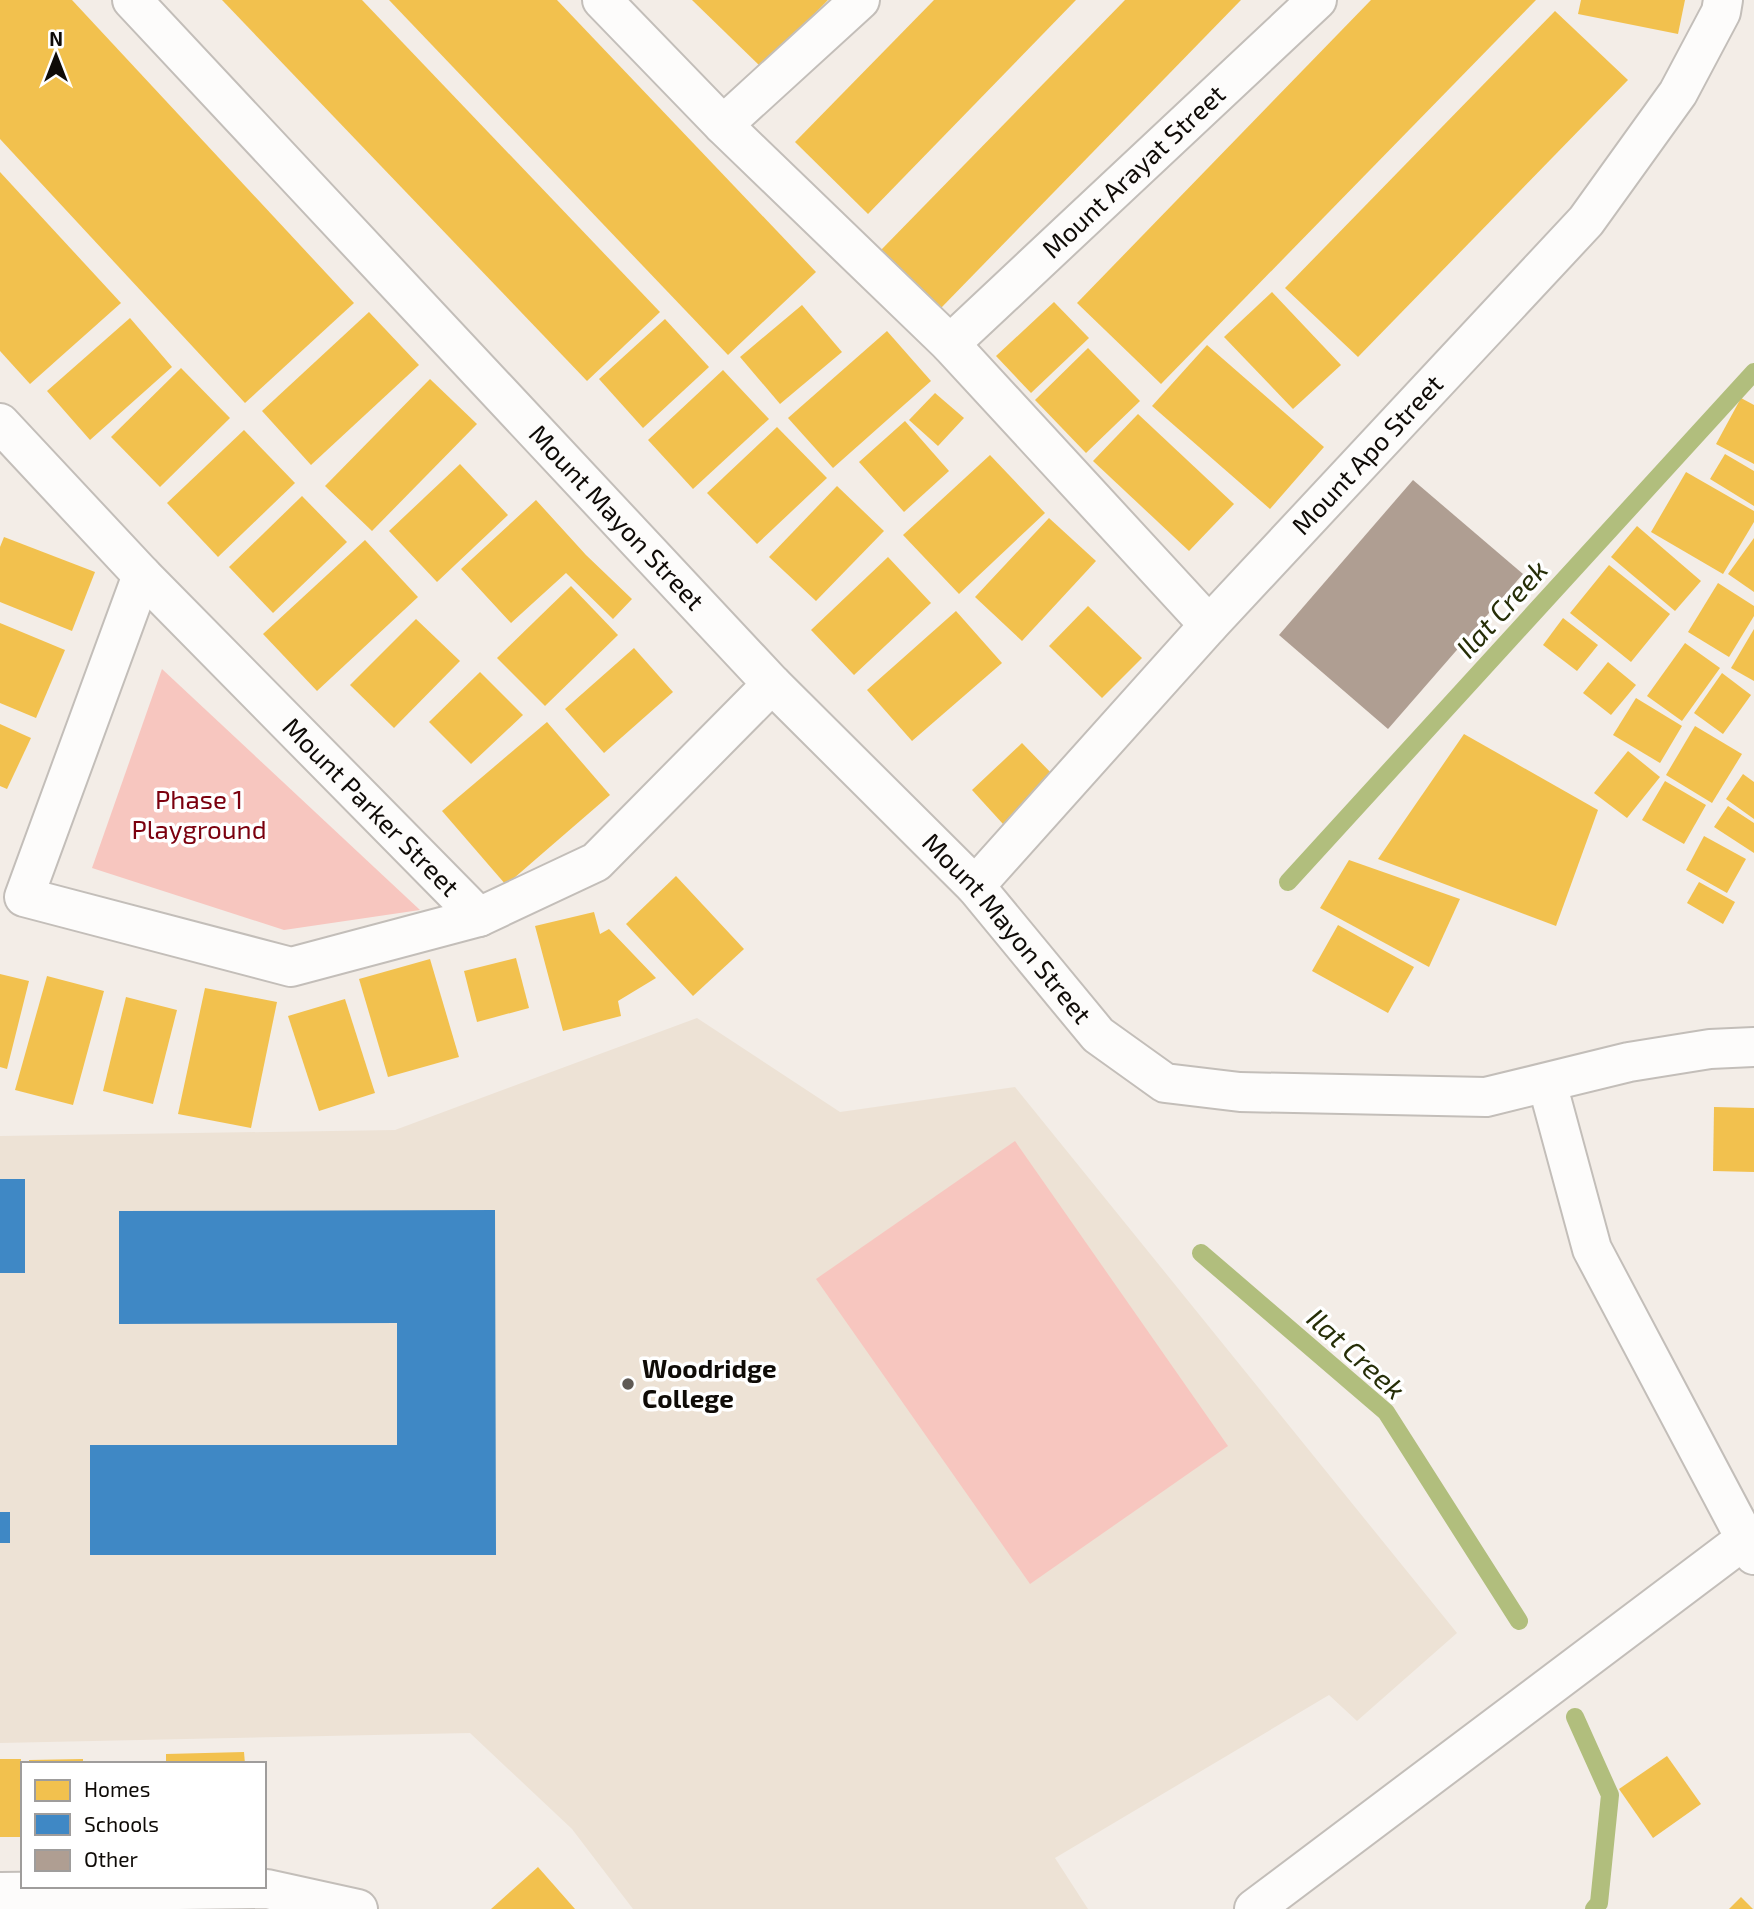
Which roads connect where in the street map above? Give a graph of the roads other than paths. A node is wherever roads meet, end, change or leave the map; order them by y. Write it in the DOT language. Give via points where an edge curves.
graph roads {
  1 [pos="132,0"];
  2 [pos="602,0"];
  3 [pos="860,0"];
  4 [pos="1317,0"];
  5 [pos="1723,0"];
  6 [pos="723,125"];
  7 [pos="950,344"];
  8 [pos="0,424"];
  9 [pos="142,575"];
  10 [pos="1209,625"];
  11 [pos="772,684"];
  12 [pos="975,886"];
  13 [pos="479,917"];
  14 [pos="1754,1047"];
  15 [pos="1547,1083"];
  16 [pos="1751,1544"];
  17 [pos="0,1892"];
  18 [pos="358,1909"];
  19 [pos="1254,1909"];
  1 -- 11 [label="street, Mount Mayon Street"];
  2 -- 6 [label="street"];
  3 -- 6 [label="street"];
  4 -- 7 [label="street, Mount Arayat Street"];
  5 -- 10 [label="street, Mount Apo Street" via="1678,93 1586,221"];
  6 -- 7 [label="street"];
  7 -- 10 [label="street"];
  8 -- 9 [label="street, Mount Parker Street"];
  9 -- 13 [label="street, Mount Parker Street"];
  9 -- 13 [label="street" via="24,897 290,967"];
  10 -- 12 [label="street, Mount Apo Street"];
  11 -- 12 [label="street, Mount Mayon Street"];
  11 -- 13 [label="street, Mount Parker Street" via="596,862"];
  12 -- 15 [label="street, Mount Mayon Street" via="1098,1035 1165,1083 1240,1092 1486,1097"];
  14 -- 15 [label="street, Mount Mayon Street" via="1629,1062"];
  15 -- 16 [label="street" via="1592,1249"];
  16 -- 19 [label="street"];
  17 -- 18 [label="street" via="267,1889"];
}
